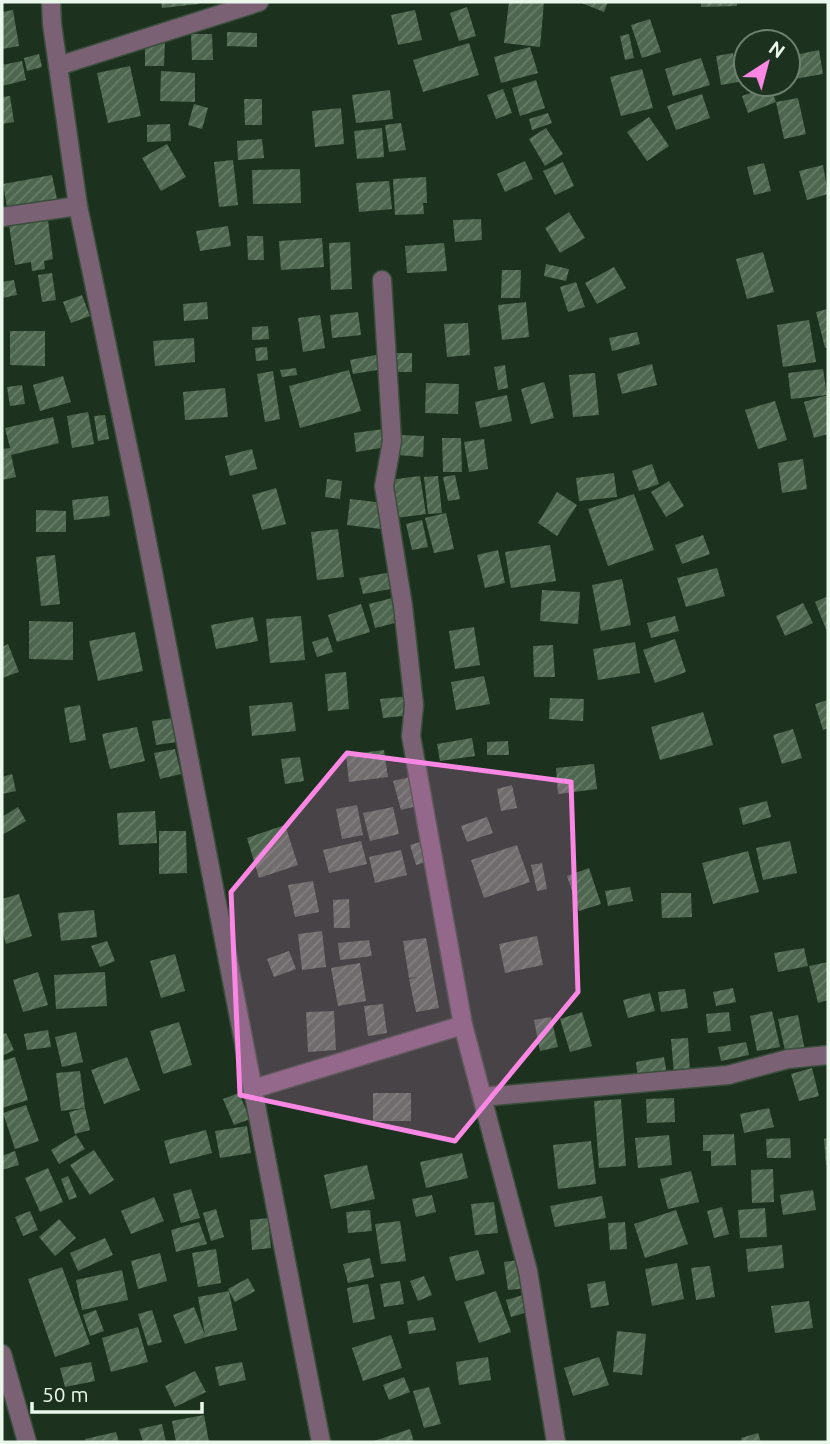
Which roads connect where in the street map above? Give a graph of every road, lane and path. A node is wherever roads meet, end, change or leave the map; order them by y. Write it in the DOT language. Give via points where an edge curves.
graph roads {
  1 [pos="51,2"];
  2 [pos="259,2"];
  3 [pos="58,66"];
  4 [pos="78,206"];
  5 [pos="2,217"];
  6 [pos="382,280"];
  7 [pos="463,1025"];
  8 [pos="828,1055"];
  9 [pos="253,1089"];
  10 [pos="483,1097"];
  11 [pos="2,1354"];
  12 [pos="26,1442"];
  13 [pos="321,1442"];
  14 [pos="556,1442"];
  1 -- 3 [label="street"];
  2 -- 3 [label="street"];
  3 -- 4 [label="street"];
  4 -- 5 [label="street"];
  4 -- 9 [label="street"];
  6 -- 7 [label="street" via="392,441 384,486 414,705 411,736"];
  7 -- 9 [label="street"];
  7 -- 10 [label="street"];
  8 -- 10 [label="street" via="788,1059 728,1075"];
  9 -- 13 [label="street"];
  10 -- 14 [label="street" via="528,1271"];
  11 -- 12 [label="street"];
}
